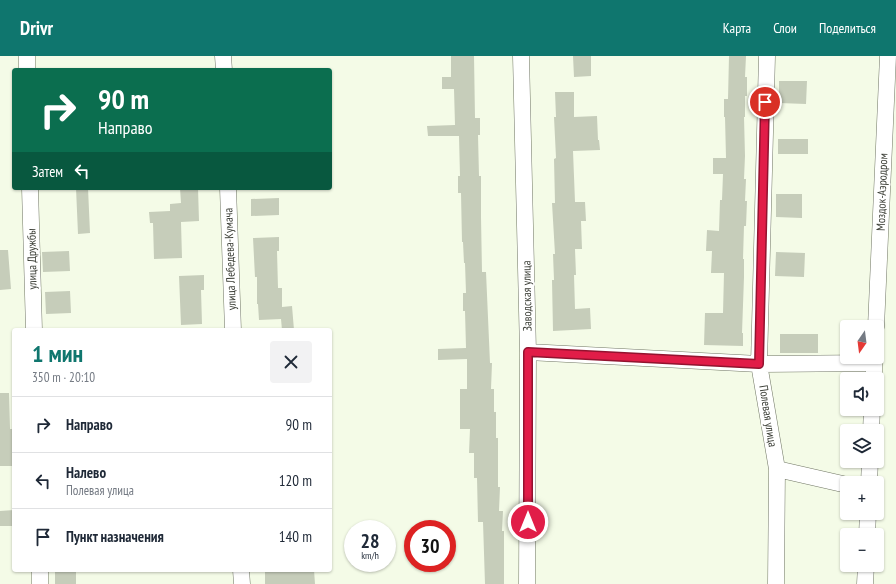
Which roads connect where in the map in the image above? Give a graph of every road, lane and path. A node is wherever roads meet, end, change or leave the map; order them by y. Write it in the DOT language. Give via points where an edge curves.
graph roads {
  1 [pos="28,56"];
  2 [pos="224,56"];
  3 [pos="521,56"];
  4 [pos="766,56"];
  5 [pos="888,56"];
  6 [pos="27,68"];
  7 [pos="224,68"];
  8 [pos="30,190"];
  9 [pos="228,190"];
  10 [pos="876,320"];
  11 [pos="34,328"];
  12 [pos="233,328"];
  13 [pos="528,352"];
  14 [pos="840,361"];
  15 [pos="759,364"];
  16 [pos="777,469"];
  17 [pos="840,483"];
  18 [pos="40,572"];
  19 [pos="241,572"];
  20 [pos="866,572"];
  21 [pos="40,584"];
  22 [pos="242,584"];
  23 [pos="527,584"];
  24 [pos="776,584"];
  25 [pos="865,584"];
  1 -- 6 [label="street"];
  2 -- 7 [label="street"];
  3 -- 13 [label="street, Заводская улица"];
  4 -- 15 [label="street, Полевая улица"];
  5 -- 10 [label="street, Моздок-Аэродром"];
  8 -- 11 [label="street, улица Дружбы"];
  9 -- 12 [label="street, улица Лебедева-Кумача"];
  13 -- 15 [label="street"];
  13 -- 23 [label="street, Заводская улица"];
  14 -- 15 [label="street"];
  15 -- 16 [label="street, Полевая улица"];
  16 -- 17 [label="street"];
  16 -- 24 [label="street, Полевая улица"];
  18 -- 21 [label="street"];
  19 -- 22 [label="street"];
  20 -- 25 [label="street"];
}
